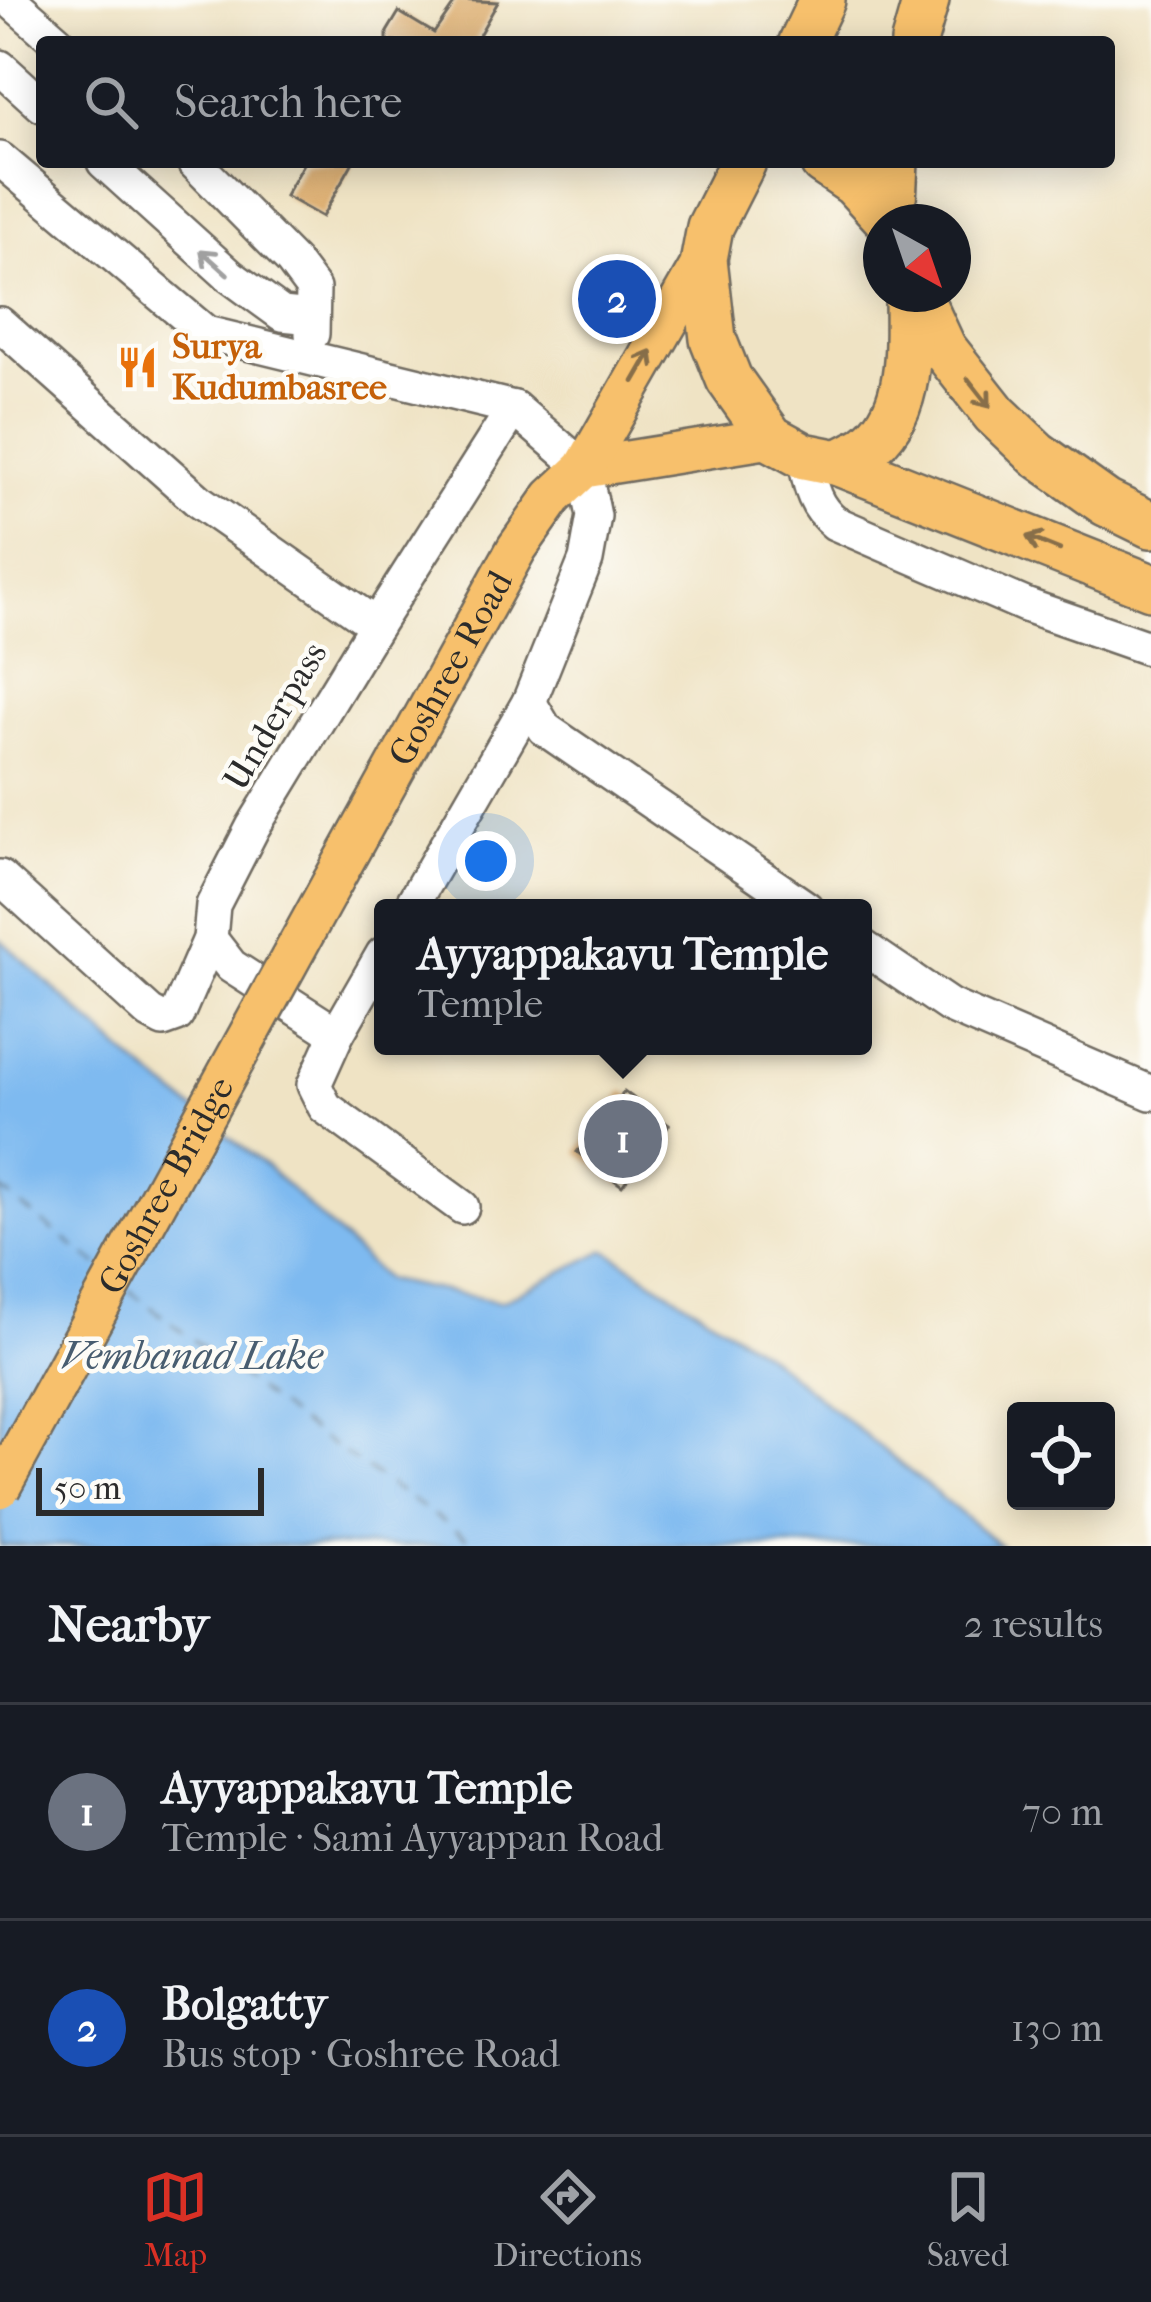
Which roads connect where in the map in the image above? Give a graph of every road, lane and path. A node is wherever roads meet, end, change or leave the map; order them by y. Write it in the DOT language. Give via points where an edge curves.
graph roads {
  1 [pos="10,0"];
  2 [pos="822,0"];
  3 [pos="926,0"];
  4 [pos="51,36"];
  5 [pos="805,36"];
  6 [pos="916,36"];
  7 [pos="0,67"];
  8 [pos="36,100"];
  9 [pos="0,159"];
  10 [pos="111,168"];
  11 [pos="200,168"];
  12 [pos="746,168"];
  13 [pos="833,168"];
  14 [pos="895,168"];
  15 [pos="874,204"];
  16 [pos="892,204"];
  17 [pos="704,259"];
  18 [pos="908,312"];
  19 [pos="926,312"];
  20 [pos="313,317"];
  21 [pos="0,324"];
  22 [pos="310,358"];
  23 [pos="514,408"];
  24 [pos="805,452"];
  25 [pos="584,467"];
  26 [pos="1151,525"];
  27 [pos="1151,587"];
  28 [pos="376,625"];
  29 [pos="1151,649"];
  30 [pos="529,702"];
  31 [pos="0,877"];
  32 [pos="333,881"];
  33 [pos="415,899"];
  34 [pos="793,899"];
  35 [pos="211,939"];
  36 [pos="872,953"];
  37 [pos="374,970"];
  38 [pos="337,1034"];
  39 [pos="1151,1093"];
  40 [pos="462,1208"];
  41 [pos="0,1488"];
  1 -- 4 [label="street"];
  2 -- 5 [label="highway"];
  3 -- 6 [label="highway"];
  7 -- 8 [label="street"];
  9 -- 22 [label="street" via="206,333"];
  20 -- 10 [label="street, one-way" via="281,314"];
  11 -- 20 [label="street" via="302,274 313,289"];
  12 -- 17 [label="highway" via="710,227"];
  13 -- 15 [label="highway"];
  14 -- 16 [label="highway"];
  17 -- 24 [label="highway" via="713,339 730,379"];
  25 -- 17 [label="main road, Goshree Road, one-way"];
  18 -- 24 [label="highway" via="906,380 888,427 866,448"];
  19 -- 26 [label="highway, one-way" via="943,348 1037,454"];
  20 -- 22 [label="street"];
  21 -- 28 [label="street" via="200,502"];
  22 -- 23 [label="street"];
  23 -- 25 [label="street"];
  23 -- 28 [label="street, Underpass"];
  24 -- 25 [label="main road"];
  27 -- 24 [label="highway, one-way"];
  24 -- 29 [label="street" via="814,500 835,523"];
  25 -- 30 [label="street" via="594,516 586,560"];
  25 -- 32 [label="main road, Goshree Road" via="517,548"];
  28 -- 35 [label="street, Underpass" via="253,827 213,905"];
  30 -- 33 [label="street"];
  30 -- 34 [label="street" via="545,729"];
  31 -- 35 [label="street, Underpass" via="163,1020 186,1000"];
  32 -- 41 [label="main road, Goshree Bridge, bridge"];
  35 -- 38 [label="street" via="231,966"];
  36 -- 39 [label="street" via="950,1006"];
  37 -- 38 [label="street"];
  38 -- 40 [label="street" via="314,1084 325,1107"];
}
